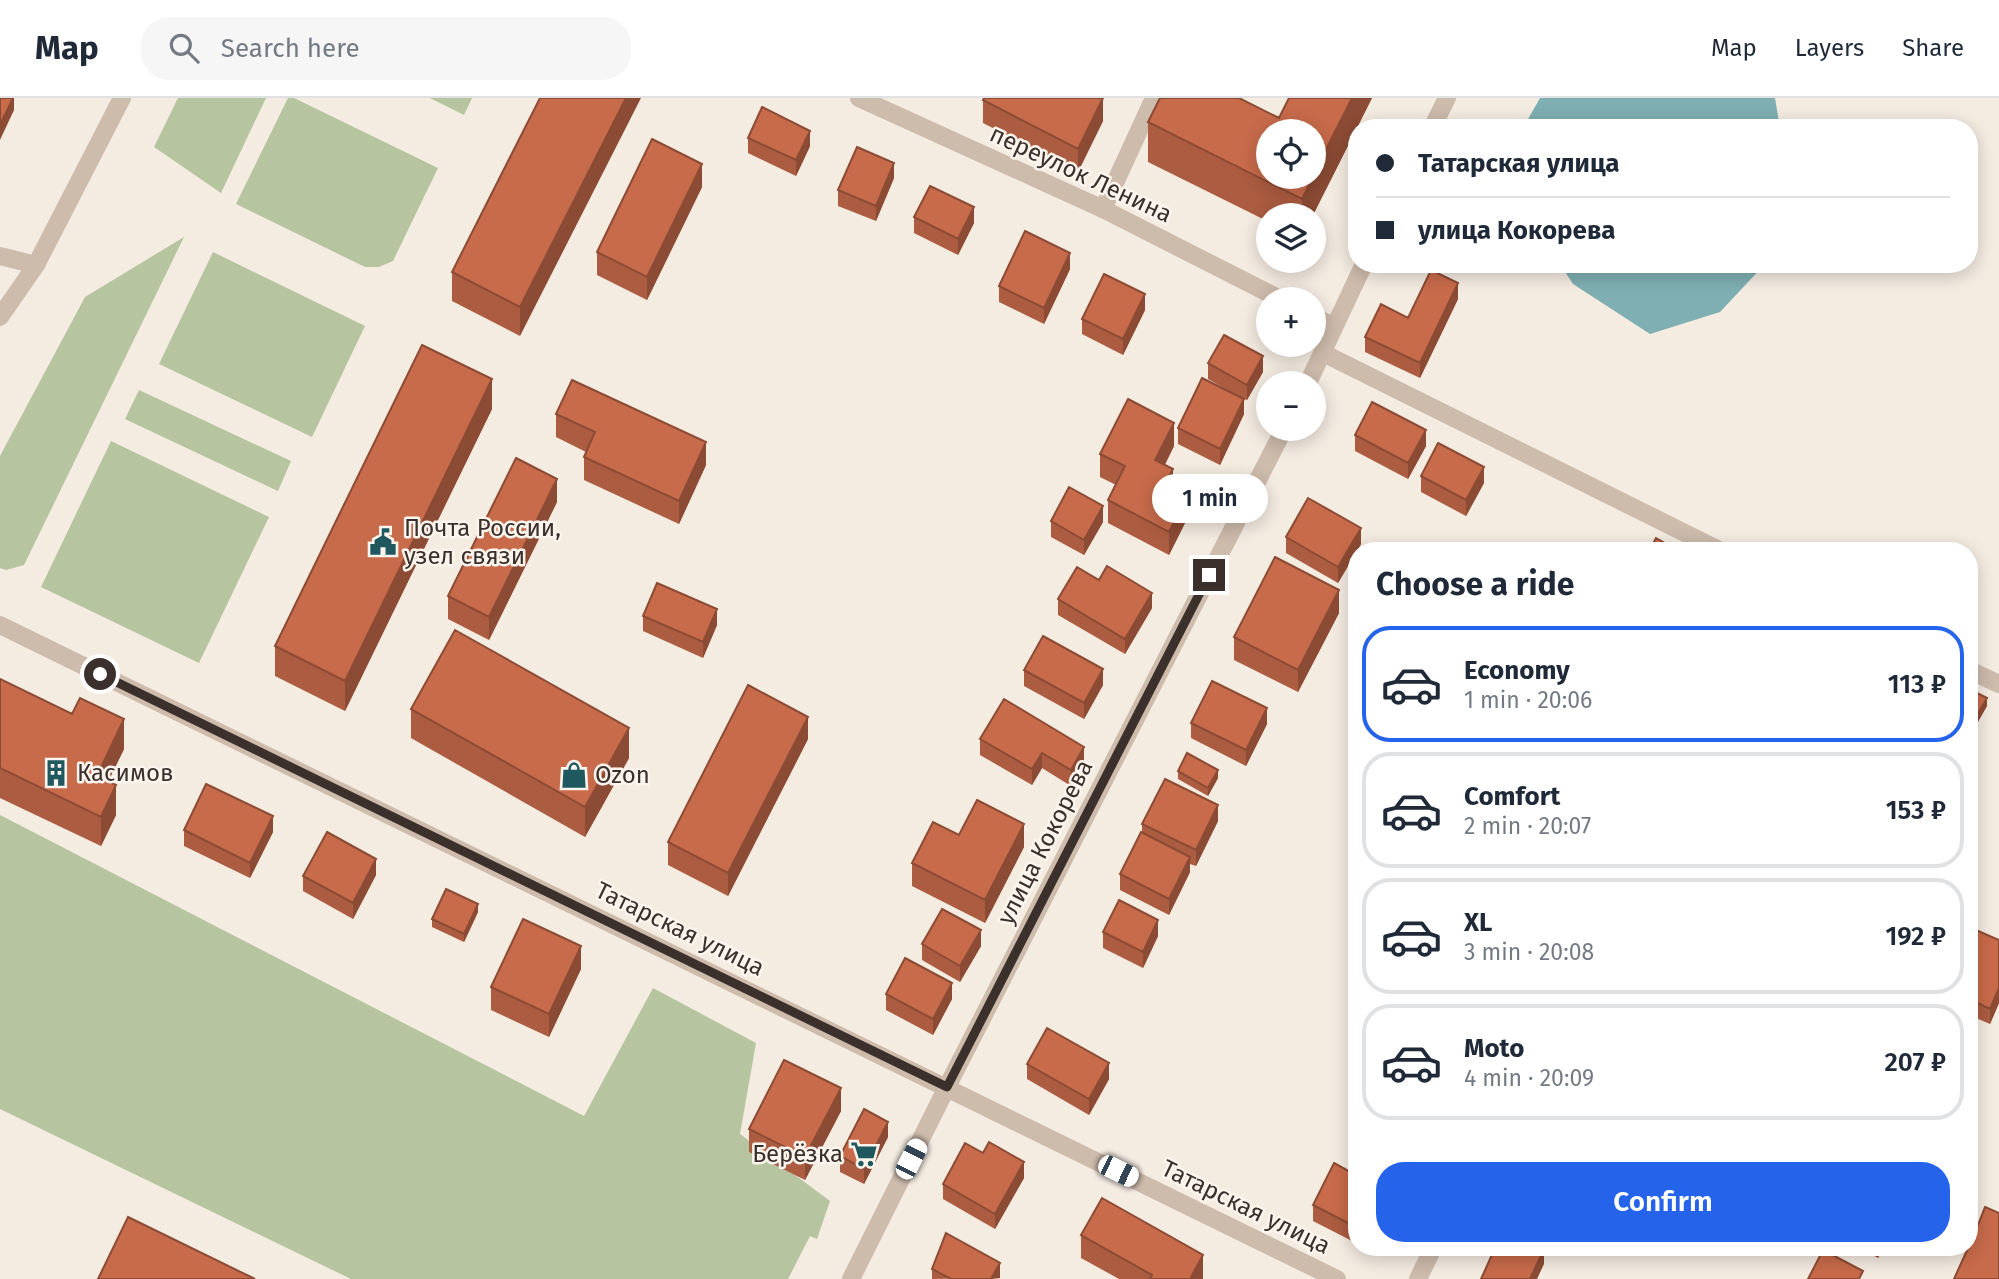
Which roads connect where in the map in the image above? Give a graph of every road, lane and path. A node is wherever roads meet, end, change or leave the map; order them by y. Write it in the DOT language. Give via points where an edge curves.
graph roads {
  1 [pos="122,98"];
  2 [pos="859,98"];
  3 [pos="1154,98"];
  4 [pos="1447,98"];
  5 [pos="1436,119"];
  6 [pos="1103,209"];
  7 [pos="0,256"];
  8 [pos="36,265"];
  9 [pos="1360,273"];
  10 [pos="1256,287"];
  11 [pos="0,317"];
  12 [pos="1326,323"];
  13 [pos="1333,326"];
  14 [pos="1326,345"];
  15 [pos="1326,354"];
  16 [pos="1278,441"];
  17 [pos="1703,542"];
  18 [pos="0,625"];
  19 [pos="1978,674"];
  20 [pos="1998,682"];
  21 [pos="947,1087"];
  22 [pos="1429,1256"];
  23 [pos="851,1279"];
  24 [pos="1337,1279"];
  25 [pos="1418,1279"];
  1 -- 8 [label="street"];
  2 -- 6 [label="street, переулок Ленина"];
  3 -- 6 [label="street"];
  4 -- 5 [label="street"];
  6 -- 10 [label="street, переулок Ленина"];
  7 -- 8 [label="street"];
  8 -- 11 [label="street"];
  9 -- 13 [label="street"];
  12 -- 13 [label="street"];
  13 -- 14 [label="street"];
  15 -- 17 [label="street"];
  16 -- 21 [label="street, улица Кокорева"];
  18 -- 21 [label="street, Татарская улица"];
  19 -- 20 [label="street"];
  21 -- 23 [label="street, улица Кокорева"];
  21 -- 24 [label="street, Татарская улица"];
  22 -- 25 [label="street"];
}
